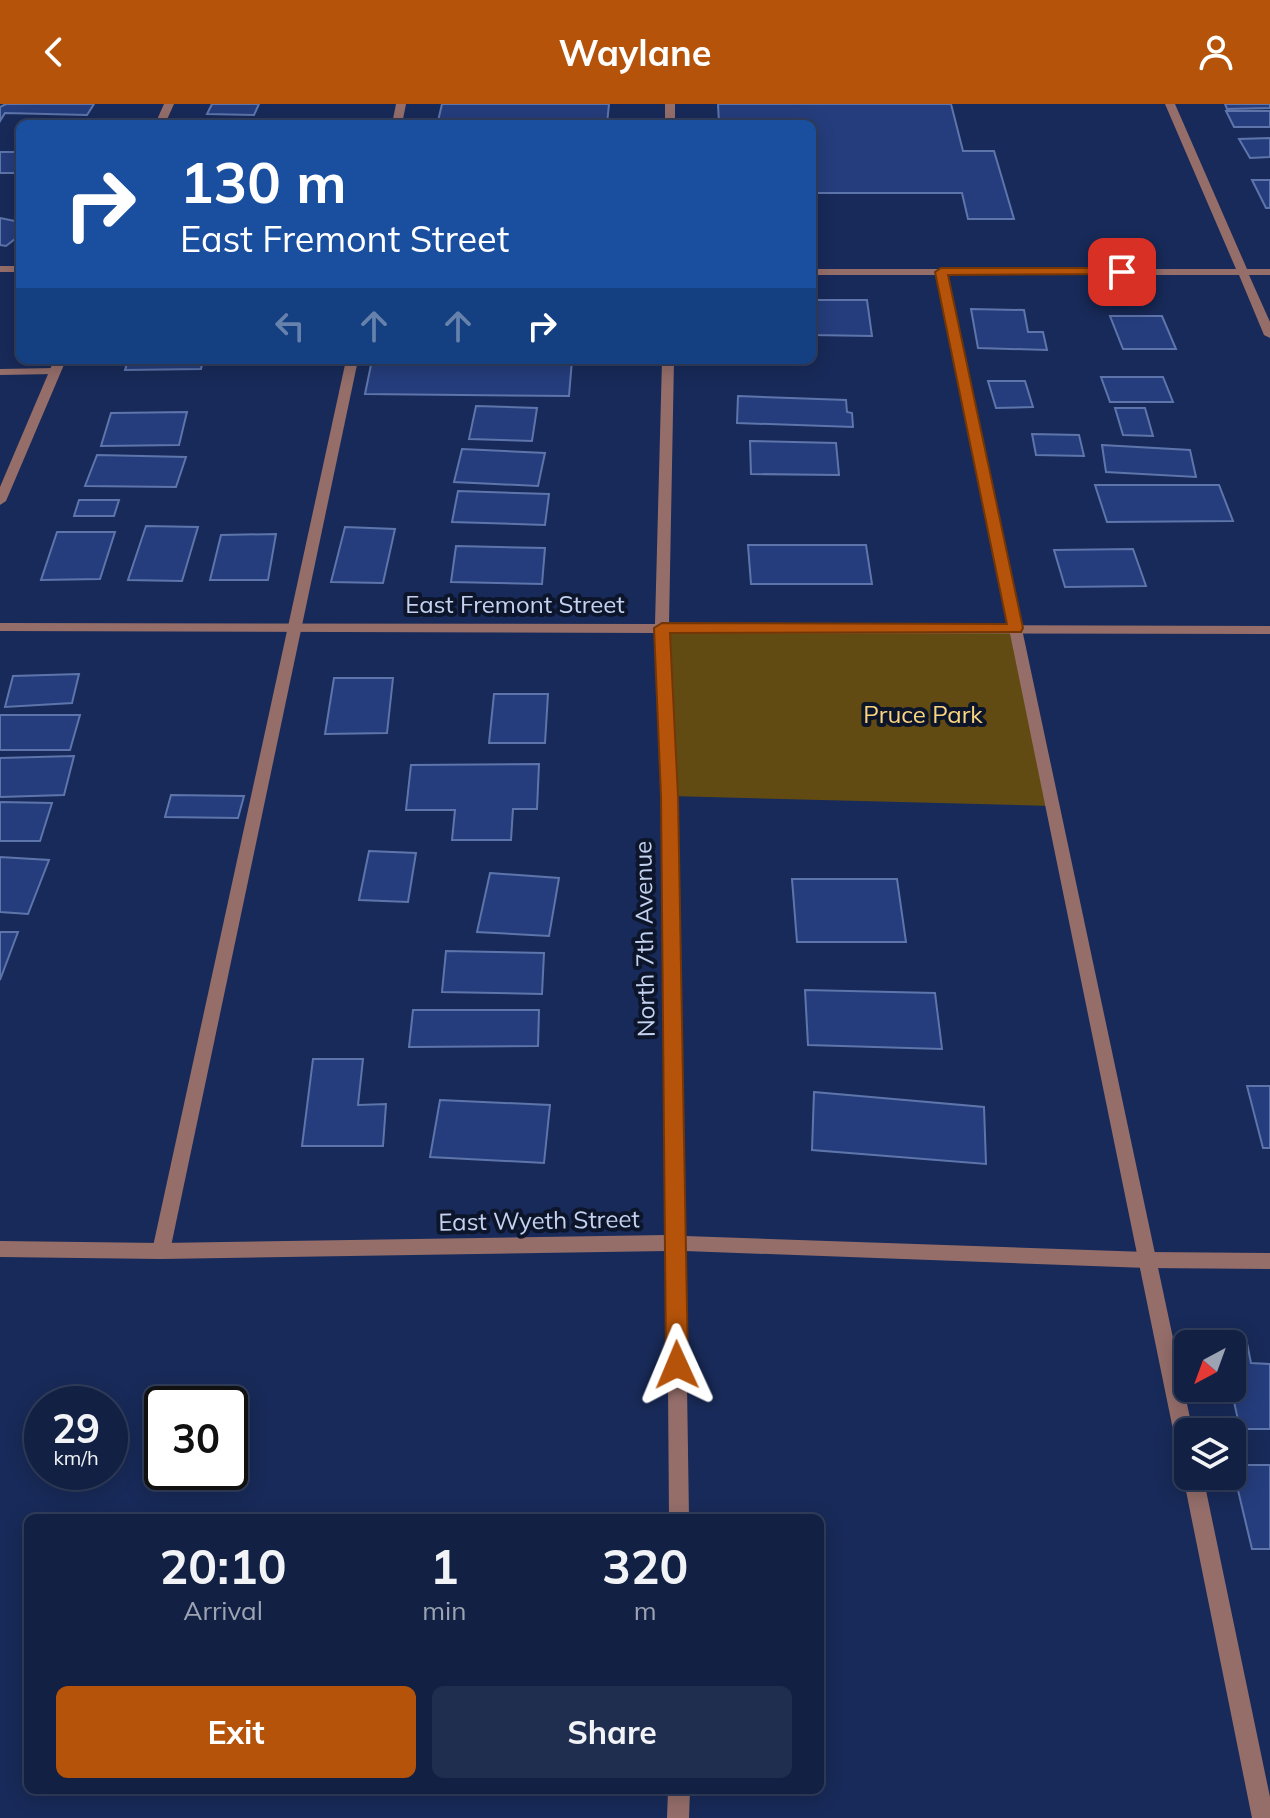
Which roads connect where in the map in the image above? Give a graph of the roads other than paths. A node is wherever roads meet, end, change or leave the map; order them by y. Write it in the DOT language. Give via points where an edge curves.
graph roads {
  1 [pos="1170,104"];
  2 [pos="1243,271"];
  3 [pos="816,272"];
  4 [pos="941,272"];
  5 [pos="1270,272"];
  6 [pos="1270,335"];
  7 [pos="351,364"];
  8 [pos="668,364"];
  9 [pos="58,366"];
  10 [pos="0,372"];
  11 [pos="0,501"];
  12 [pos="297,625"];
  13 [pos="0,627"];
  14 [pos="662,628"];
  15 [pos="1015,628"];
  16 [pos="1270,630"];
  17 [pos="675,1243"];
  18 [pos="0,1249"];
  19 [pos="161,1251"];
  20 [pos="1147,1260"];
  21 [pos="1270,1261"];
  22 [pos="1180,1418"];
  23 [pos="1196,1490"];
  24 [pos="679,1514"];
  25 [pos="679,1794"];
  26 [pos="678,1818"];
  27 [pos="1263,1818"];
  1 -- 2 [label="street"];
  2 -- 4 [label="street"];
  2 -- 5 [label="street"];
  2 -- 6 [label="street"];
  3 -- 4 [label="street"];
  4 -- 15 [label="street"];
  7 -- 12 [label="street"];
  8 -- 14 [label="street, North 7th Avenue"];
  9 -- 10 [label="street"];
  9 -- 11 [label="street"];
  12 -- 13 [label="street, East Fremont Street"];
  12 -- 14 [label="street, East Fremont Street"];
  12 -- 19 [label="street"];
  14 -- 15 [label="street, East Fremont Street"];
  14 -- 17 [label="street, North 7th Avenue" via="670,796"];
  15 -- 16 [label="street, East Fremont Street"];
  15 -- 20 [label="street"];
  17 -- 19 [label="street, East Wyeth Street"];
  17 -- 20 [label="street, East Wyeth Street"];
  17 -- 24 [label="street, North 7th Avenue"];
  18 -- 19 [label="street, East Wyeth Street"];
  20 -- 21 [label="street, East Wyeth Street"];
  20 -- 22 [label="street"];
  23 -- 27 [label="street"];
  25 -- 26 [label="street"];
}
